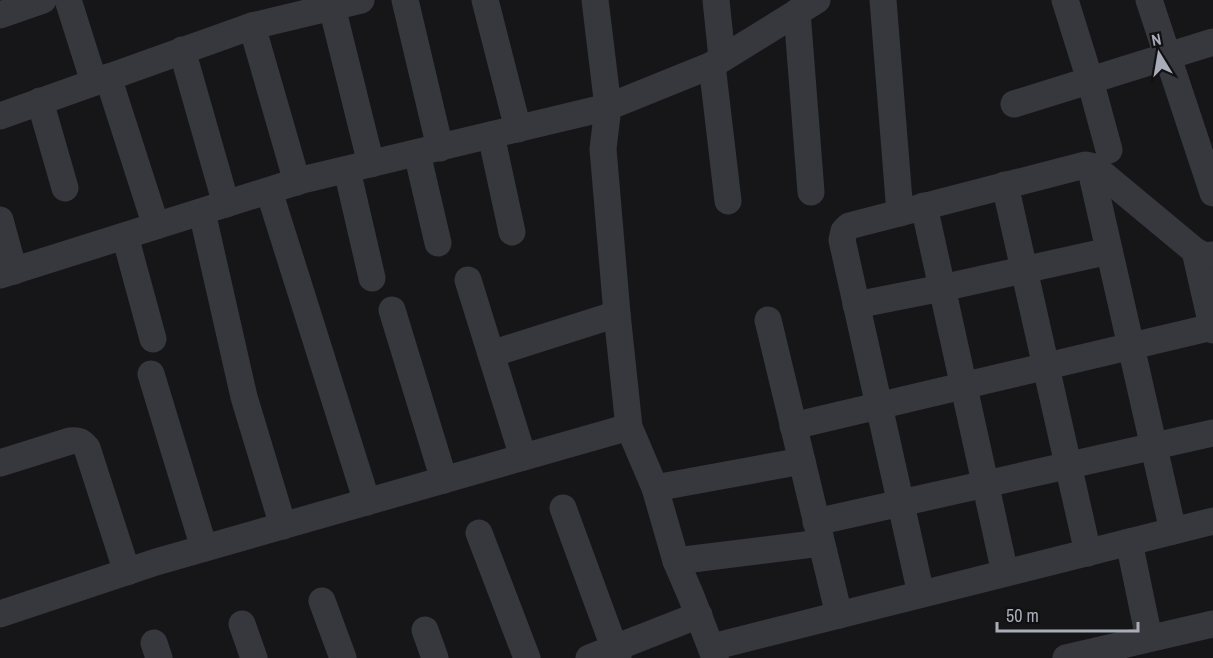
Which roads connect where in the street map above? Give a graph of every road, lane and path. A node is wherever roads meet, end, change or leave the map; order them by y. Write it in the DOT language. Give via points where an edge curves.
graph roads {
  1 [pos="43,0"];
  2 [pos="68,0"];
  3 [pos="362,0"];
  4 [pos="405,0"];
  5 [pos="485,0"];
  6 [pos="595,0"];
  7 [pos="716,0"];
  8 [pos="883,0"];
  9 [pos="1065,0"];
  10 [pos="1149,0"];
  11 [pos="322,6"];
  12 [pos="807,6"];
  13 [pos="0,15"];
  14 [pos="252,26"];
  15 [pos="1213,42"];
  16 [pos="182,50"];
  17 [pos="1168,56"];
  18 [pos="717,62"];
  19 [pos="101,80"];
  20 [pos="1090,80"];
  21 [pos="40,101"];
  22 [pos="1014,104"];
  23 [pos="608,107"];
  24 [pos="0,116"];
  25 [pos="518,129"];
  26 [pos="491,135"];
  27 [pos="428,150"];
  28 [pos="1099,158"];
  29 [pos="359,167"];
  30 [pos="297,182"];
  31 [pos="1005,185"];
  32 [pos="65,188"];
  33 [pos="269,191"];
  34 [pos="811,192"];
  35 [pos="1213,193"];
  36 [pos="728,201"];
  37 [pos="214,208"];
  38 [pos="912,210"];
  39 [pos="0,220"];
  40 [pos="156,226"];
  41 [pos="512,232"];
  42 [pos="125,236"];
  43 [pos="438,243"];
  44 [pos="1109,251"];
  45 [pos="1204,253"];
  46 [pos="1024,270"];
  47 [pos="7,273"];
  48 [pos="372,278"];
  49 [pos="468,280"];
  50 [pos="942,288"];
  51 [pos="856,305"];
  52 [pos="392,310"];
  53 [pos="617,314"];
  54 [pos="768,320"];
  55 [pos="1213,328"];
  56 [pos="153,339"];
  57 [pos="1131,347"];
  58 [pos="491,354"];
  59 [pos="1046,366"];
  60 [pos="151,374"];
  61 [pos="963,385"];
  62 [pos="879,405"];
  63 [pos="793,426"];
  64 [pos="628,427"];
  65 [pos="1213,433"];
  66 [pos="1154,446"];
  67 [pos="523,457"];
  68 [pos="802,461"];
  69 [pos="0,462"];
  70 [pos="1068,466"];
  71 [pos="444,480"];
  72 [pos="985,484"];
  73 [pos="655,488"];
  74 [pos="367,502"];
  75 [pos="901,503"];
  76 [pos="563,508"];
  77 [pos="1213,521"];
  78 [pos="283,526"];
  79 [pos="1173,531"];
  80 [pos="819,532"];
  81 [pos="479,533"];
  82 [pos="1129,542"];
  83 [pos="204,548"];
  84 [pos="1088,553"];
  85 [pos="676,561"];
  86 [pos="127,572"];
  87 [pos="1005,573"];
  88 [pos="921,594"];
  89 [pos="322,601"];
  90 [pos="0,614"];
  91 [pos="699,615"];
  92 [pos="839,615"];
  93 [pos="242,624"];
  94 [pos="1213,624"];
  95 [pos="425,630"];
  96 [pos="1149,639"];
  97 [pos="617,653"];
  98 [pos="713,653"];
  99 [pos="254,658"];
  100 [pos="343,658"];
  101 [pos="435,658"];
  102 [pos="527,658"];
  103 [pos="589,658"];
  104 [pos="1066,658"];
  1 -- 13 [label="street"];
  2 -- 19 [label="street"];
  3 -- 11 [label="street"];
  4 -- 27 [label="street"];
  5 -- 25 [label="street"];
  6 -- 23 [label="street"];
  7 -- 18 [label="street"];
  8 -- 38 [label="street"];
  9 -- 20 [label="street"];
  10 -- 17 [label="street"];
  11 -- 14 [label="street"];
  11 -- 29 [label="street"];
  12 -- 18 [label="street"];
  12 -- 34 [label="street"];
  14 -- 16 [label="street"];
  14 -- 30 [label="street"];
  15 -- 17 [label="street"];
  16 -- 19 [label="street"];
  16 -- 37 [label="street"];
  17 -- 20 [label="street"];
  17 -- 35 [label="street"];
  18 -- 23 [label="street"];
  18 -- 36 [label="street"];
  19 -- 21 [label="street"];
  19 -- 40 [label="street"];
  20 -- 22 [label="street"];
  20 -- 28 [label="street"];
  21 -- 24 [label="street"];
  21 -- 32 [label="street"];
  23 -- 25 [label="street"];
  23 -- 53 [label="street" via="603,149"];
  25 -- 26 [label="street"];
  26 -- 27 [label="street"];
  26 -- 41 [label="street"];
  27 -- 29 [label="street"];
  27 -- 43 [label="street"];
  28 -- 31 [label="street"];
  28 -- 44 [label="street"];
  28 -- 45 [label="street" via="1094,167"];
  29 -- 30 [label="street"];
  29 -- 48 [label="street"];
  30 -- 33 [label="street"];
  31 -- 38 [label="street"];
  31 -- 46 [label="street"];
  33 -- 37 [label="street"];
  33 -- 74 [label="street"];
  37 -- 40 [label="street"];
  37 -- 78 [label="street" via="244,397"];
  38 -- 50 [label="street"];
  38 -- 51 [label="street" via="849,226 844,231 842,240"];
  39 -- 47 [label="street"];
  40 -- 42 [label="street"];
  42 -- 47 [label="street"];
  42 -- 56 [label="street"];
  44 -- 46 [label="street"];
  44 -- 57 [label="street"];
  45 -- 55 [label="street"];
  46 -- 50 [label="street"];
  46 -- 59 [label="street"];
  49 -- 58 [label="street"];
  50 -- 51 [label="street"];
  50 -- 61 [label="street"];
  51 -- 62 [label="street"];
  52 -- 71 [label="street"];
  53 -- 58 [label="street"];
  53 -- 64 [label="street"];
  54 -- 63 [label="street"];
  55 -- 57 [label="street"];
  57 -- 59 [label="street"];
  57 -- 66 [label="street"];
  58 -- 67 [label="street"];
  59 -- 61 [label="street"];
  59 -- 70 [label="street"];
  60 -- 83 [label="street"];
  61 -- 62 [label="street"];
  61 -- 72 [label="street"];
  62 -- 63 [label="street"];
  62 -- 75 [label="street"];
  63 -- 68 [label="street"];
  64 -- 67 [label="street"];
  64 -- 73 [label="street"];
  65 -- 66 [label="street"];
  66 -- 70 [label="street"];
  66 -- 79 [label="street"];
  67 -- 71 [label="street"];
  68 -- 73 [label="street"];
  68 -- 80 [label="street"];
  69 -- 86 [label="street" via="70,441 83,443"];
  70 -- 72 [label="street"];
  70 -- 84 [label="street"];
  71 -- 74 [label="street"];
  72 -- 75 [label="street"];
  72 -- 87 [label="street"];
  73 -- 85 [label="street"];
  74 -- 78 [label="street"];
  75 -- 80 [label="street"];
  75 -- 88 [label="street"];
  76 -- 97 [label="street"];
  77 -- 79 [label="street"];
  78 -- 83 [label="street"];
  79 -- 82 [label="street"];
  80 -- 85 [label="street"];
  80 -- 92 [label="street"];
  81 -- 102 [label="street"];
  82 -- 84 [label="street"];
  82 -- 96 [label="street"];
  83 -- 86 [label="street"];
  84 -- 87 [label="street"];
  85 -- 91 [label="street"];
  86 -- 90 [label="street"];
  87 -- 88 [label="street"];
  88 -- 92 [label="street"];
  89 -- 100 [label="street"];
  91 -- 97 [label="street"];
  91 -- 98 [label="street"];
  92 -- 98 [label="street"];
  93 -- 99 [label="street"];
  94 -- 96 [label="street"];
  95 -- 101 [label="street"];
  96 -- 104 [label="street"];
  97 -- 103 [label="street"];
}
